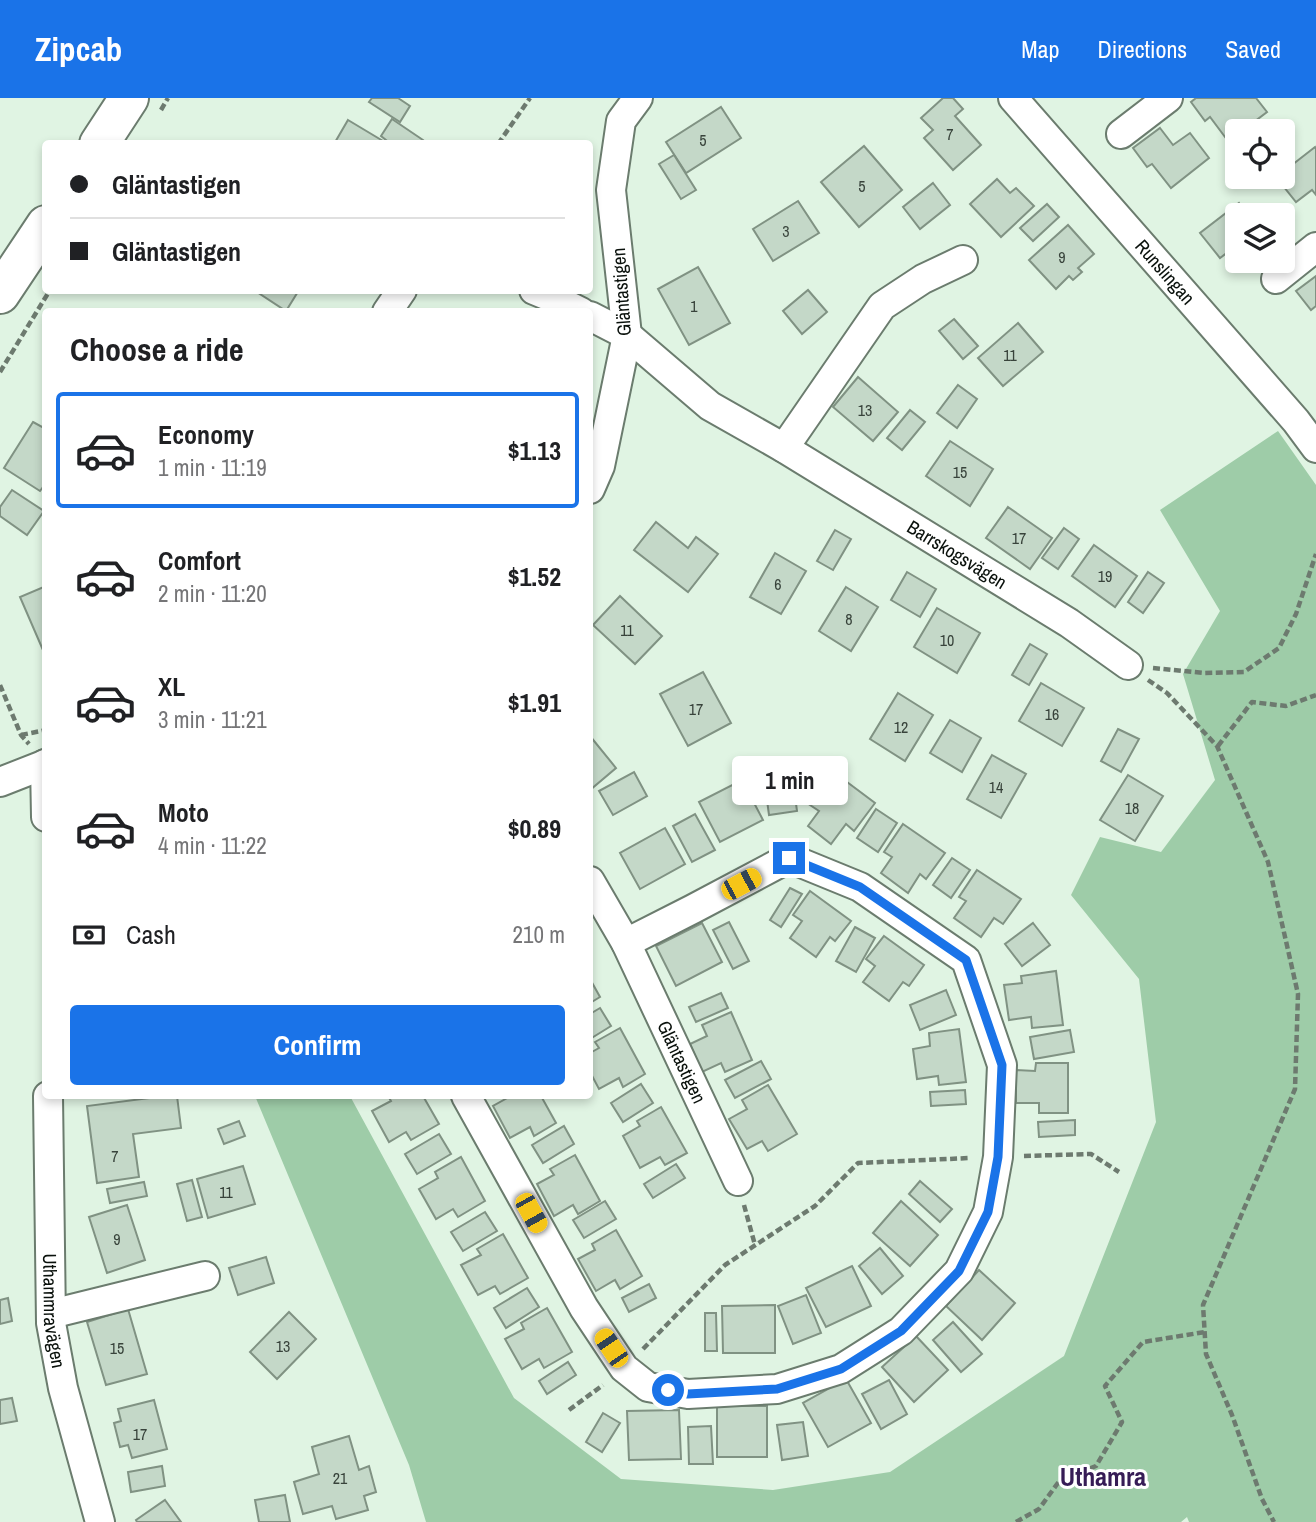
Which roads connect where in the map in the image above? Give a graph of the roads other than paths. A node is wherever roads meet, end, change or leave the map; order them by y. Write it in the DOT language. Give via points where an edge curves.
graph roads {
  1 [pos="129,98"];
  2 [pos="638,98"];
  3 [pos="1013,98"];
  4 [pos="1168,98"];
  5 [pos="1121,134"];
  6 [pos="102,140"];
  7 [pos="42,231"];
  8 [pos="1316,247"];
  9 [pos="963,260"];
  10 [pos="1276,279"];
  11 [pos="0,294"];
  12 [pos="544,294"];
  13 [pos="573,308"];
  14 [pos="593,318"];
  15 [pos="627,335"];
  16 [pos="784,447"];
  17 [pos="1316,448"];
  18 [pos="593,482"];
  19 [pos="1128,665"];
  20 [pos="42,765"];
  21 [pos="0,782"];
  22 [pos="593,886"];
  23 [pos="626,943"];
  24 [pos="48,1099"];
  25 [pos="468,1099"];
  26 [pos="738,1181"];
  27 [pos="205,1276"];
  28 [pos="51,1314"];
  29 [pos="100,1522"];
  1 -- 6 [label="main road"];
  2 -- 15 [label="street, Gläntastigen" via="621,121 611,190"];
  3 -- 17 [label="street, Runslingan"];
  4 -- 5 [label="street"];
  7 -- 11 [label="main road"];
  8 -- 10 [label="street"];
  9 -- 16 [label="street" via="883,306"];
  12 -- 13 [label="street"];
  14 -- 15 [label="street, Barrskogsvägen"];
  15 -- 16 [label="street, Barrskogsvägen" via="710,406"];
  15 -- 18 [label="street, Gläntastigen"];
  16 -- 19 [label="street, Barrskogsvägen" via="1069,623"];
  20 -- 21 [label="street"];
  22 -- 23 [label="street, Gläntastigen"];
  23 -- 25 [label="street" via="789,858 860,887 966,960 1002,1065 998,1157 988,1212 959,1271 901,1331 841,1369 777,1389 688,1394 648,1387 624,1368 584,1308"];
  23 -- 26 [label="street, Gläntastigen"];
  24 -- 28 [label="street, Uthammravägen"];
  27 -- 28 [label="street"];
  28 -- 29 [label="street, Uthammravägen" via="63,1388"];
}
